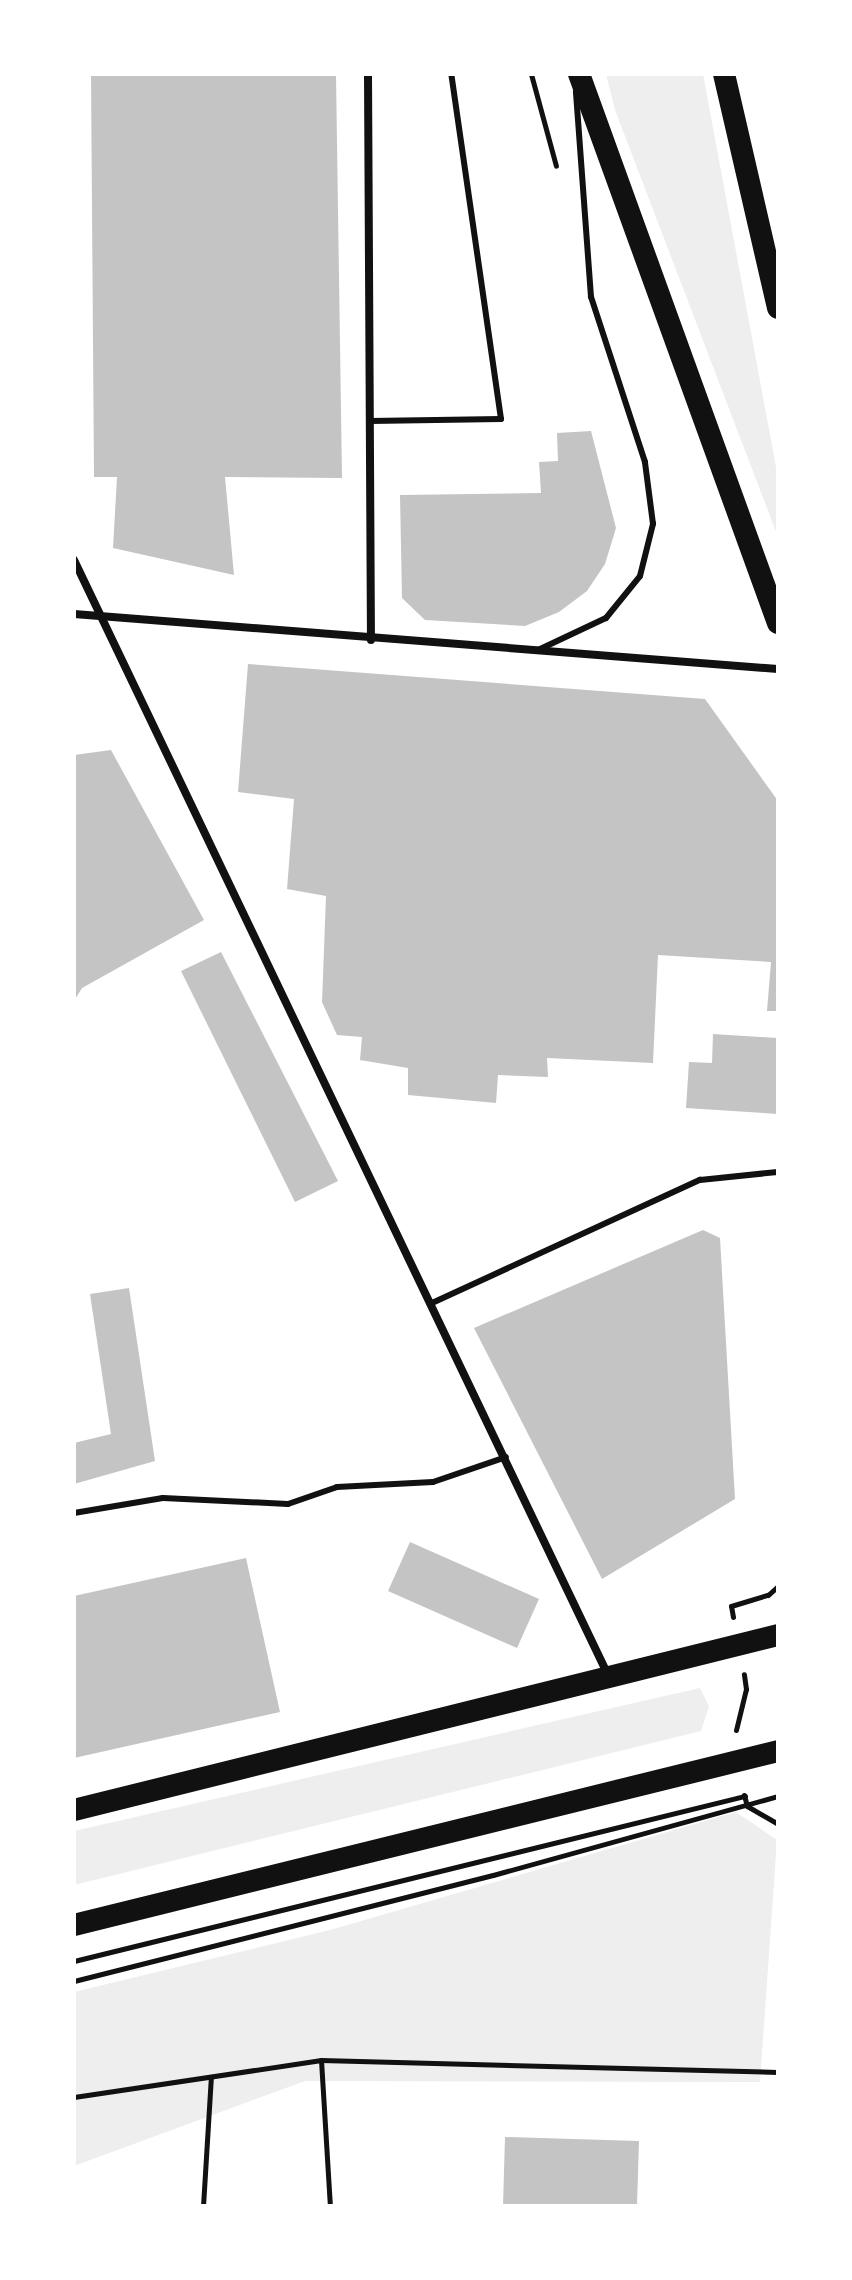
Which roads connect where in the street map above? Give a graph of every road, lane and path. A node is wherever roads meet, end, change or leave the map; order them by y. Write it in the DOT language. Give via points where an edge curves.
graph roads {
  1 [pos="368,74"];
  2 [pos="451,74"];
  3 [pos="577,74"];
  4 [pos="724,74"];
  5 [pos="778,308"];
  6 [pos="370,421"];
  7 [pos="74,560"];
  8 [pos="74,614"];
  9 [pos="102,617"];
  10 [pos="778,623"];
  11 [pos="371,640"];
  12 [pos="538,650"];
  13 [pos="778,669"];
  14 [pos="778,1172"];
  15 [pos="432,1303"];
  16 [pos="506,1457"];
  17 [pos="74,1513"];
  18 [pos="778,1586"];
  19 [pos="778,1635"];
  20 [pos="740,1645"];
  21 [pos="610,1679"];
  22 [pos="778,1751"];
  23 [pos="739,1761"];
  24 [pos="745,1796"];
  25 [pos="778,1796"];
  26 [pos="747,1806"];
  27 [pos="74,1810"];
  28 [pos="778,1824"];
  29 [pos="74,1925"];
  30 [pos="74,1961"];
  31 [pos="74,1981"];
  32 [pos="321,2060"];
  33 [pos="778,2072"];
  34 [pos="211,2077"];
  35 [pos="74,2097"];
  36 [pos="203,2206"];
  37 [pos="330,2206"];
  1 -- 6 [label="street"];
  2 -- 6 [label="lane" via="501,419"];
  3 -- 10 [label="highway"];
  3 -- 12 [label="lane" via="591,297 645,462 653,524 640,576 606,618"];
  4 -- 5 [label="highway"];
  6 -- 11 [label="street"];
  7 -- 9 [label="street"];
  8 -- 9 [label="street"];
  9 -- 11 [label="street"];
  9 -- 15 [label="street"];
  11 -- 12 [label="street"];
  12 -- 13 [label="street"];
  14 -- 15 [label="lane" via="727,1174 677,1189"];
  15 -- 16 [label="street"];
  16 -- 17 [label="lane" via="433,1482 337,1487 288,1504 163,1498"];
  16 -- 21 [label="street"];
  18 -- 20 [label="path" via="768,1595 731,1606"];
  19 -- 20 [label="highway"];
  20 -- 21 [label="highway"];
  20 -- 23 [label="path" via="746,1689 734,1720"];
  21 -- 27 [label="highway"];
  22 -- 23 [label="highway"];
  23 -- 24 [label="path"];
  23 -- 29 [label="highway"];
  24 -- 26 [label="path"];
  24 -- 30 [label="path"];
  25 -- 26 [label="path"];
  26 -- 28 [label="path"];
  26 -- 31 [label="path"];
  32 -- 33 [label="path"];
  32 -- 34 [label="path"];
  32 -- 37 [label="path"];
  34 -- 35 [label="path"];
  34 -- 36 [label="path"];
}
